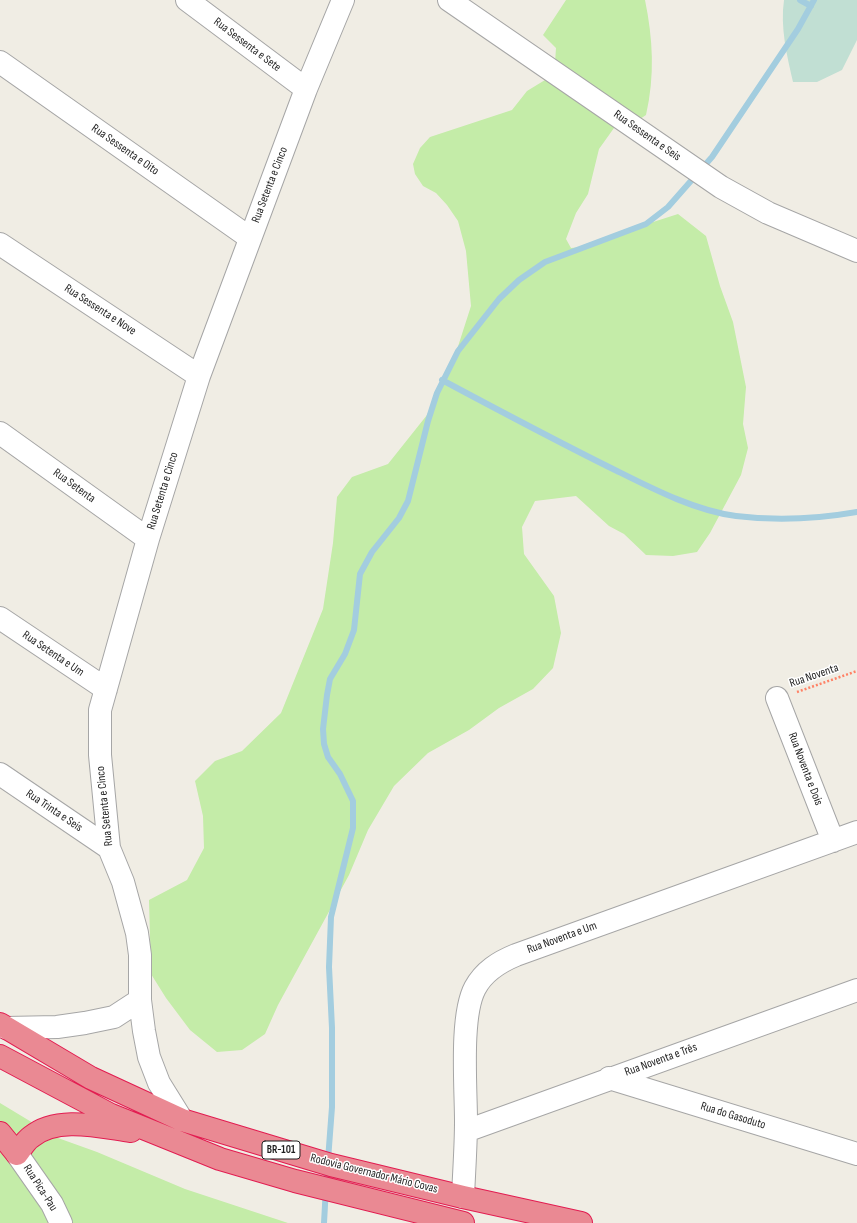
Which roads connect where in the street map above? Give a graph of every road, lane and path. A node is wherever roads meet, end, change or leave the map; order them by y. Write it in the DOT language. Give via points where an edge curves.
graph roads {
  1 [pos="187,0"];
  2 [pos="344,0"];
  3 [pos="449,0"];
  4 [pos="0,62"];
  5 [pos="306,89"];
  6 [pos="250,238"];
  7 [pos="0,244"];
  8 [pos="857,251"];
  9 [pos="199,376"];
  10 [pos="0,433"];
  11 [pos="148,539"];
  12 [pos="0,618"];
  13 [pos="857,671"];
  14 [pos="106,690"];
  15 [pos="777,698"];
  16 [pos="0,774"];
  17 [pos="857,832"];
  18 [pos="833,840"];
  19 [pos="109,848"];
  20 [pos="857,990"];
  21 [pos="140,1000"];
  22 [pos="3,1026"];
  23 [pos="0,1056"];
  24 [pos="609,1078"];
  25 [pos="182,1120"];
  26 [pos="466,1131"];
  27 [pos="0,1132"];
  28 [pos="154,1133"];
  29 [pos="17,1154"];
  30 [pos="857,1154"];
  31 [pos="463,1197"];
  32 [pos="61,1223"];
  33 [pos="463,1223"];
  34 [pos="581,1223"];
  1 -- 5 [label="street, Rua Sessenta e Sete"];
  2 -- 5 [label="street, Rua Setenta e Cinco"];
  3 -- 8 [label="street, Rua Sessenta e Seis" via="721,187 768,213"];
  4 -- 6 [label="street, Rua Sessenta e Oito"];
  5 -- 6 [label="street, Rua Setenta e Cinco"];
  6 -- 9 [label="street, Rua Setenta e Cinco"];
  7 -- 9 [label="street, Rua Sessenta e Nove"];
  9 -- 11 [label="street, Rua Setenta e Cinco"];
  10 -- 11 [label="street, Rua Setenta"];
  11 -- 14 [label="street, Rua Setenta e Cinco"];
  12 -- 14 [label="street, Rua Setenta e Um"];
  13 -- 15 [label="path, Rua Noventa"];
  14 -- 19 [label="street, Rua Setenta e Cinco" via="100,710 100,732"];
  15 -- 18 [label="street, Rua Noventa e Dois"];
  16 -- 19 [label="street, Rua Trinta e Seis"];
  17 -- 18 [label="street, Rua Noventa e Um"];
  18 -- 26 [label="street, Rua Noventa e Um" via="500,962 486,973 475,988 468,1007"];
  19 -- 21 [label="street, Rua Setenta e Cinco" via="123,882 137,933 140,955"];
  20 -- 24 [label="street, Rua Noventa e Três"];
  21 -- 22 [label="street" via="114,1017 85,1023 57,1027"];
  21 -- 25 [label="street, Rua Setenta e Cinco" via="149,1057 159,1083"];
  22 -- 25 [label="highway, Rodovia Governador Mário Covas / BR-101" via="91,1078"];
  23 -- 28 [label="highway, BR-101" via="111,1115"];
  24 -- 26 [label="street, Rua Noventa e Três"];
  24 -- 30 [label="street, Rua do Gasoduto"];
  25 -- 31 [label="highway, Rodovia Governador Mário Covas / BR-101" via="331,1165"];
  26 -- 31 [label="street, Rua Noventa e Um"];
  27 -- 29 [label="highway"];
  28 -- 29 [label="highway" via="64,1125 49,1127 31,1137"];
  28 -- 33 [label="highway, BR-101" via="220,1159 295,1181"];
  29 -- 32 [label="street, Rua Pica-Pau" via="52,1204"];
  31 -- 34 [label="highway, Rodovia Governador Mário Covas / BR-101"];
}
